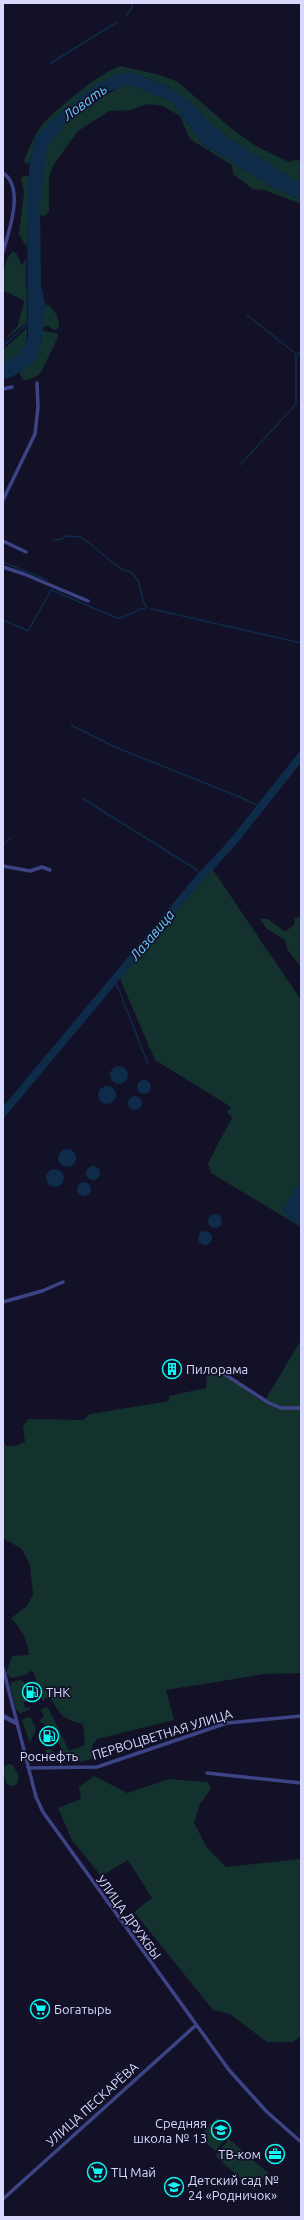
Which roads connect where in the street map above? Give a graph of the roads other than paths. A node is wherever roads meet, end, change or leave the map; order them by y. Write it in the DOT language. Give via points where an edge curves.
graph roads {
  1 [pos="3,172"];
  2 [pos="3,252"];
  3 [pos="37,382"];
  4 [pos="12,387"];
  5 [pos="3,389"];
  6 [pos="3,500"];
  7 [pos="3,541"];
  8 [pos="26,552"];
  9 [pos="3,567"];
  10 [pos="88,601"];
  11 [pos="3,866"];
  12 [pos="50,870"];
  13 [pos="63,1282"];
  14 [pos="3,1302"];
  15 [pos="215,1368"];
  16 [pos="301,1408"];
  17 [pos="3,1668"];
  18 [pos="3,1716"];
  19 [pos="301,1716"];
  20 [pos="16,1723"];
  21 [pos="28,1768"];
  22 [pos="207,1774"];
  23 [pos="301,1783"];
  24 [pos="195,2026"];
  25 [pos="301,2142"];
  26 [pos="3,2199"];
  1 -- 2 [label="street" via="12,181 15,191 11,223"];
  3 -- 6 [label="street" via="35,434"];
  4 -- 5 [label="street"];
  7 -- 8 [label="street"];
  9 -- 10 [label="street"];
  11 -- 12 [label="street" via="30,871 42,867"];
  13 -- 14 [label="street"];
  15 -- 16 [label="street" via="269,1403 281,1408"];
  17 -- 20 [label="street, УЛИЦА ДРУЖБЫ"];
  18 -- 20 [label="street"];
  19 -- 21 [label="street, ПЕРВОЦВЕТНАЯ УЛИЦА" via="227,1724 97,1767"];
  20 -- 21 [label="street, УЛИЦА ДРУЖБЫ"];
  21 -- 24 [label="street, УЛИЦА ДРУЖБЫ" via="43,1812"];
  22 -- 23 [label="street"];
  24 -- 25 [label="street, УЛИЦА ДРУЖБЫ" via="229,2070 266,2111"];
  24 -- 26 [label="street, УЛИЦА ПЕСКАРЁВА"];
}
